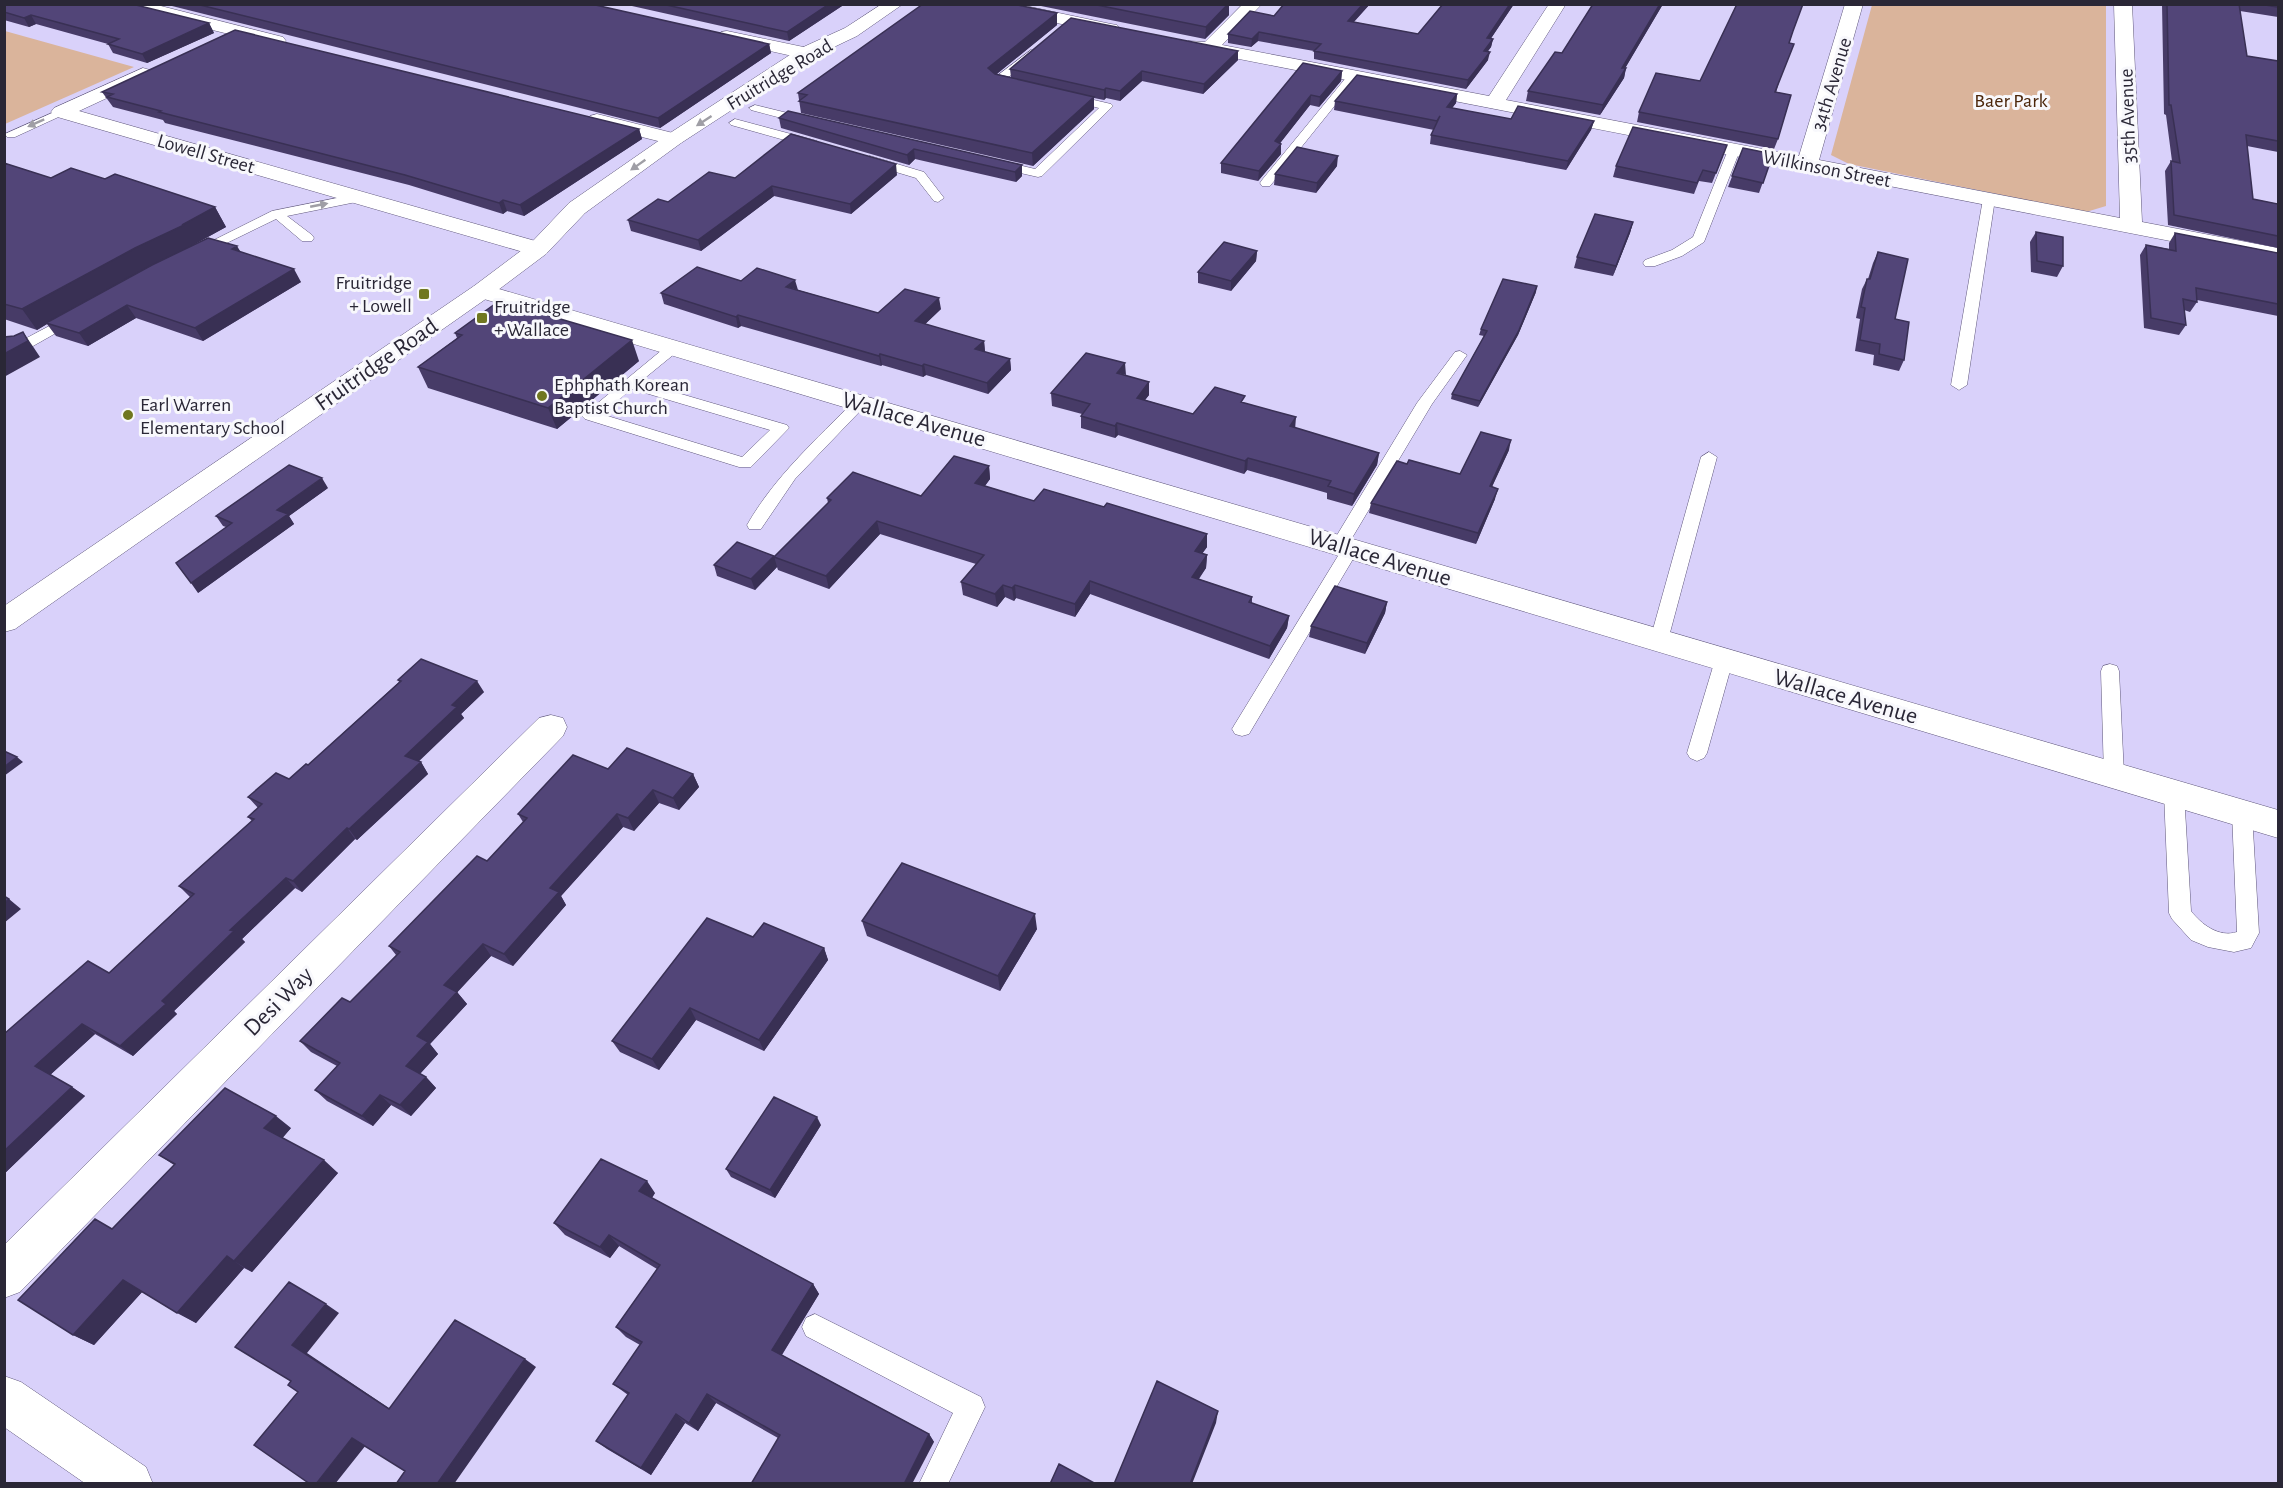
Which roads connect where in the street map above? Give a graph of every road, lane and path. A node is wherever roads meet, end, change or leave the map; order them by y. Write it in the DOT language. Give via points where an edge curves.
graph roads {
  1 [pos="130,4"];
  2 [pos="895,4"];
  3 [pos="1254,4"];
  4 [pos="1558,4"];
  5 [pos="1854,4"];
  6 [pos="2122,4"];
  7 [pos="988,5"];
  8 [pos="238,31"];
  9 [pos="851,32"];
  10 [pos="1128,32"];
  11 [pos="713,33"];
  12 [pos="1174,41"];
  13 [pos="1045,42"];
  14 [pos="206,45"];
  15 [pos="295,45"];
  16 [pos="1209,48"];
  17 [pos="806,53"];
  18 [pos="165,64"];
  19 [pos="1353,76"];
  20 [pos="1030,88"];
  21 [pos="1052,93"];
  22 [pos="1494,103"];
  23 [pos="755,108"];
  24 [pos="61,112"];
  25 [pos="582,117"];
  26 [pos="819,124"];
  27 [pos="727,129"];
  28 [pos="11,135"];
  29 [pos="674,139"];
  30 [pos="822,147"];
  31 [pos="1734,150"];
  32 [pos="853,154"];
  33 [pos="980,160"];
  34 [pos="1807,164"];
  35 [pos="1266,183"];
  36 [pos="362,197"];
  37 [pos="628,197"];
  38 [pos="938,198"];
  39 [pos="1989,199"];
  40 [pos="277,214"];
  41 [pos="2130,227"];
  42 [pos="307,238"];
  43 [pos="538,249"];
  44 [pos="2278,255"];
  45 [pos="184,258"];
  46 [pos="1650,263"];
  47 [pos="482,291"];
  48 [pos="82,313"];
  49 [pos="673,348"];
  50 [pos="4,349"];
  51 [pos="1460,355"];
  52 [pos="629,384"];
  53 [pos="1959,386"];
  54 [pos="860,403"];
  55 [pos="1709,457"];
  56 [pos="755,525"];
  57 [pos="1345,547"];
  58 [pos="4,621"];
  59 [pos="1659,640"];
  60 [pos="1724,660"];
  61 [pos="2110,671"];
  62 [pos="551,727"];
  63 [pos="1242,729"];
  64 [pos="1697,753"];
  65 [pos="2114,775"];
  66 [pos="2174,793"];
  67 [pos="2242,813"];
  68 [pos="2278,824"];
  69 [pos="4,1276"];
  70 [pos="815,1327"];
  71 [pos="4,1399"];
  72 [pos="129,1484"];
  73 [pos="933,1484"];
  1 -- 8 [label="street"];
  2 -- 9 [label="street, Fruitridge Road"];
  3 -- 16 [label="street"];
  4 -- 22 [label="street"];
  5 -- 34 [label="street, 34th Avenue"];
  6 -- 41 [label="street, 35th Avenue"];
  7 -- 10 [label="street" via="1065,24"];
  8 -- 14 [label="street"];
  8 -- 15 [label="street"];
  9 -- 17 [label="street, Fruitridge Road"];
  9 -- 23 [label="street, Fruitridge Road" via="831,57"];
  11 -- 17 [label="street"];
  12 -- 16 [label="street, Wilkinson Street"];
  13 -- 20 [label="lane" via="997,81"];
  16 -- 19 [label="street, Wilkinson Street"];
  17 -- 29 [label="street, Fruitridge Road, one-way"];
  18 -- 24 [label="street"];
  19 -- 22 [label="street, Wilkinson Street"];
  19 -- 35 [label="lane"];
  21 -- 33 [label="lane" via="1107,106 1038,173"];
  22 -- 31 [label="street, Wilkinson Street"];
  23 -- 26 [label="lane"];
  23 -- 27 [label="street, Fruitridge Road"];
  24 -- 28 [label="lane, one-way"];
  24 -- 36 [label="street, Lowell Street"];
  25 -- 29 [label="street"];
  27 -- 30 [label="lane"];
  29 -- 43 [label="street, Fruitridge Road, one-way" via="577,208"];
  31 -- 34 [label="street, Wilkinson Street"];
  31 -- 46 [label="lane" via="1698,239 1677,253"];
  32 -- 38 [label="lane" via="920,175"];
  34 -- 39 [label="street, Wilkinson Street"];
  40 -- 36 [label="lane, one-way"];
  36 -- 43 [label="street, Lowell Street"];
  37 -- 43 [label="street, Fruitridge Road" via="591,222"];
  39 -- 41 [label="street, Wilkinson Street"];
  39 -- 53 [label="lane"];
  40 -- 42 [label="lane"];
  40 -- 45 [label="lane"];
  41 -- 44 [label="street, Wilkinson Street"];
  43 -- 47 [label="street, Fruitridge Road"];
  47 -- 49 [label="street, Wallace Avenue"];
  47 -- 58 [label="street, Fruitridge Road"];
  48 -- 50 [label="lane" via="21,347"];
  49 -- 52 [label="lane"];
  49 -- 54 [label="street, Wallace Avenue"];
  51 -- 57 [label="lane" via="1425,403"];
  52 -- 52 [label="lane" via="590,416 745,463 782,428"];
  54 -- 56 [label="lane" via="791,473"];
  54 -- 57 [label="street, Wallace Avenue"];
  55 -- 59 [label="lane"];
  57 -- 59 [label="street, Wallace Avenue"];
  57 -- 63 [label="lane"];
  59 -- 60 [label="street, Wallace Avenue"];
  60 -- 64 [label="lane"];
  60 -- 65 [label="street, Wallace Avenue"];
  61 -- 65 [label="lane"];
  62 -- 69 [label="street, Desi Way"];
  65 -- 66 [label="street, Wallace Avenue"];
  66 -- 67 [label="street, Wallace Avenue"];
  66 -- 67 [label="lane" via="2180,913 2188,926 2201,934 2232,944 2243,941 2248,933"];
  67 -- 68 [label="street, Wallace Avenue"];
  70 -- 73 [label="lane" via="971,1407"];
  71 -- 72 [label="street"];
}
